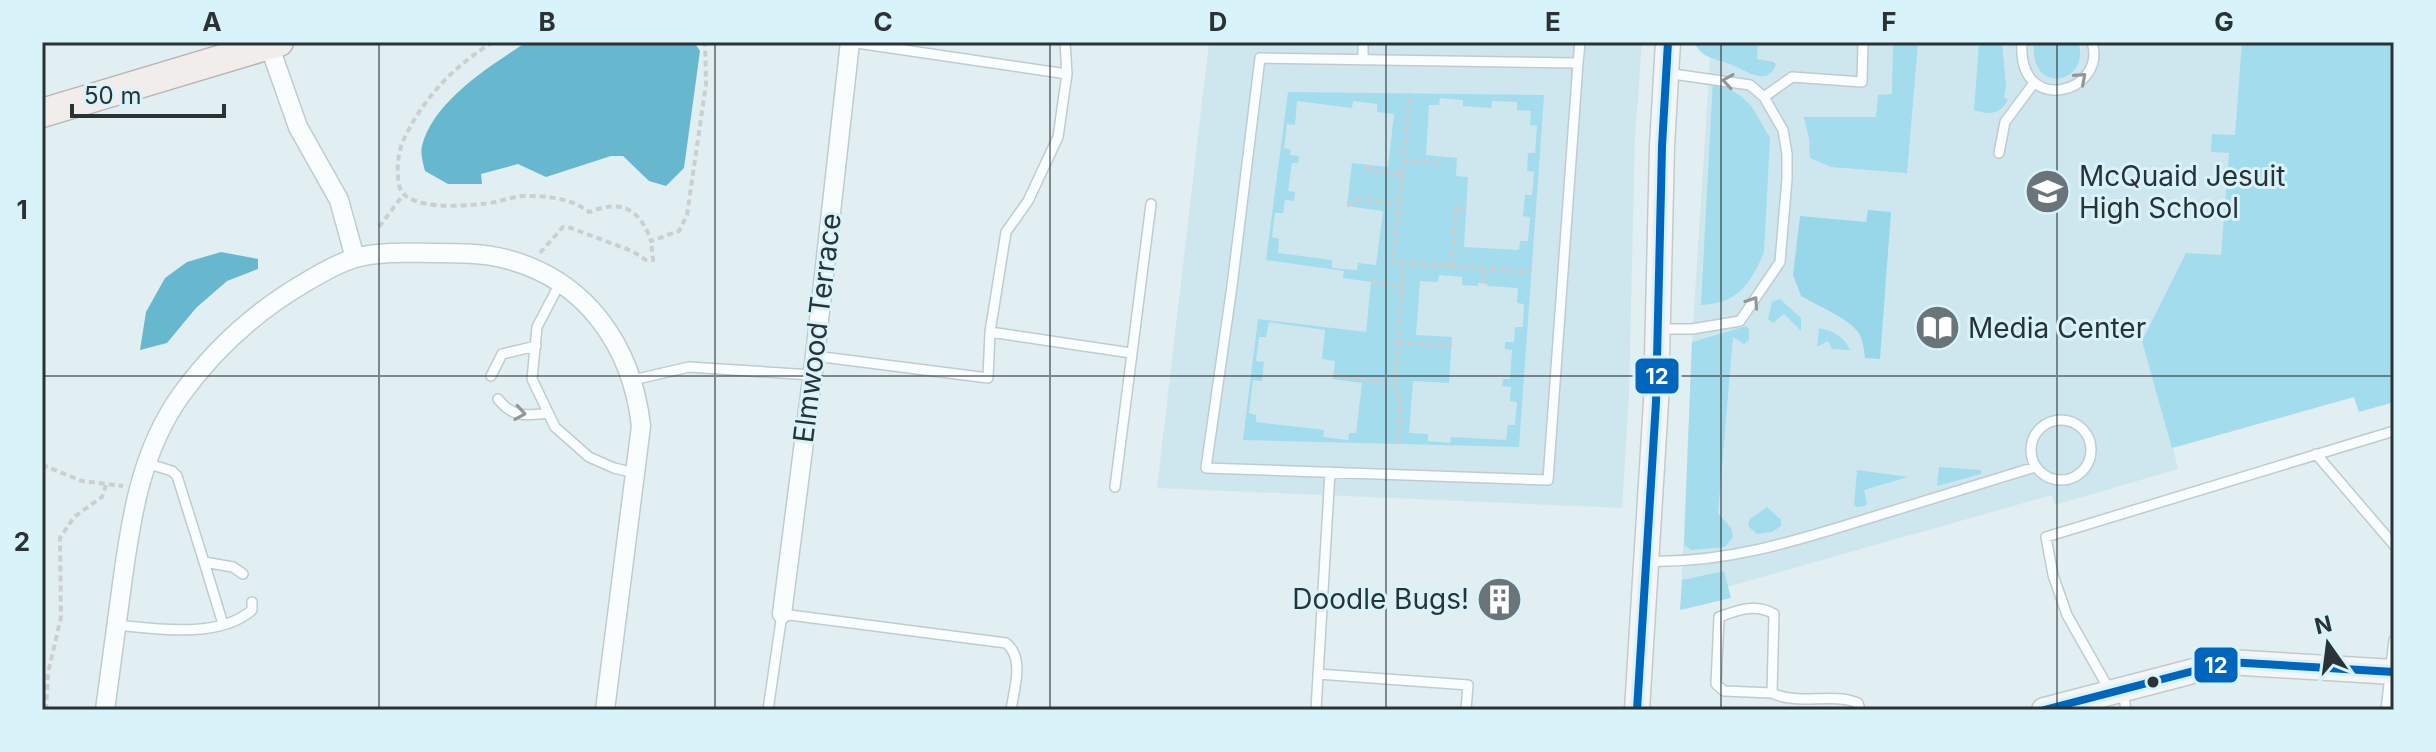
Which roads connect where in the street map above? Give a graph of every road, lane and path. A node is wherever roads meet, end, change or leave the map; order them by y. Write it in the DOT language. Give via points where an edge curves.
graph roads {
  1 [pos="493,42"];
  2 [pos="705,42"];
  3 [pos="850,42"];
  4 [pos="1065,42"];
  5 [pos="1363,42"];
  6 [pos="1580,42"];
  7 [pos="1668,42"];
  8 [pos="1863,42"];
  9 [pos="2022,42"];
  10 [pos="2092,42"];
  11 [pos="272,43"];
  12 [pos="1363,60"];
  13 [pos="1578,63"];
  14 [pos="1665,73"];
  15 [pos="1067,74"];
  16 [pos="2034,83"];
  17 [pos="1410,93"];
  18 [pos="1764,97"];
  19 [pos="42,113"];
  20 [pos="1999,153"];
  21 [pos="1438,157"];
  22 [pos="1403,161"];
  23 [pos="1369,165"];
  24 [pos="1402,174"];
  25 [pos="403,195"];
  26 [pos="1151,204"];
  27 [pos="1399,204"];
  28 [pos="1347,206"];
  29 [pos="1466,209"];
  30 [pos="379,227"];
  31 [pos="651,241"];
  32 [pos="355,258"];
  33 [pos="536,258"];
  34 [pos="1403,263"];
  35 [pos="1451,266"];
  36 [pos="1484,268"];
  37 [pos="1531,272"];
  38 [pos="1372,282"];
  39 [pos="560,283"];
  40 [pos="1483,283"];
  41 [pos="1402,286"];
  42 [pos="1658,329"];
  43 [pos="990,332"];
  44 [pos="1398,342"];
  45 [pos="536,346"];
  46 [pos="1452,346"];
  47 [pos="1131,353"];
  48 [pos="814,366"];
  49 [pos="1333,375"];
  50 [pos="491,376"];
  51 [pos="633,380"];
  52 [pos="1395,384"];
  53 [pos="498,399"];
  54 [pos="548,413"];
  55 [pos="2394,431"];
  56 [pos="1398,444"];
  57 [pos="2316,454"];
  58 [pos="146,463"];
  59 [pos="42,465"];
  60 [pos="2035,467"];
  61 [pos="1330,472"];
  62 [pos="637,473"];
  63 [pos="106,485"];
  64 [pos="125,486"];
  65 [pos="1115,487"];
  66 [pos="2394,545"];
  67 [pos="1646,561"];
  68 [pos="204,562"];
  69 [pos="243,574"];
  70 [pos="252,602"];
  71 [pos="782,614"];
  72 [pos="223,624"];
  73 [pos="116,625"];
  74 [pos="2394,640"];
  75 [pos="2392,672"];
  76 [pos="1318,674"];
  77 [pos="1772,693"];
  78 [pos="2119,697"];
  79 [pos="46,710"];
  80 [pos="105,710"];
  81 [pos="605,710"];
  82 [pos="768,710"];
  83 [pos="1011,710"];
  84 [pos="1316,710"];
  85 [pos="1466,710"];
  86 [pos="1637,710"];
  87 [pos="1860,710"];
  88 [pos="2044,710"];
  89 [pos="2386,710"];
  1 -- 25 [label="path" via="446,76 412,123 398,168"];
  2 -- 31 [label="path" via="706,84 687,215 679,231"];
  3 -- 15 [label="lane"];
  3 -- 48 [label="street, Elmwood Terrace"];
  4 -- 15 [label="lane"];
  5 -- 12 [label="lane"];
  6 -- 13 [label="lane"];
  7 -- 14 [label="street"];
  8 -- 18 [label="lane" via="1862,82 1792,77"];
  9 -- 16 [label="lane" via="2024,71"];
  16 -- 10 [label="lane, one-way" via="2058,90 2083,79 2093,65"];
  11 -- 19 [label="main road"];
  11 -- 32 [label="street" via="298,127 339,200"];
  12 -- 13 [label="lane"];
  12 -- 61 [label="lane" via="1260,58 1206,468"];
  13 -- 61 [label="lane" via="1548,480"];
  18 -- 14 [label="lane, one-way" via="1750,85"];
  14 -- 42 [label="street"];
  15 -- 43 [label="lane" via="1058,137 1028,201 1006,232"];
  16 -- 20 [label="lane" via="2005,122"];
  17 -- 22 [label="path"];
  42 -- 18 [label="lane, one-way" via="1740,321 1780,262 1787,154 1783,130"];
  21 -- 22 [label="path" via="1438,163"];
  22 -- 24 [label="path"];
  23 -- 24 [label="path" via="1368,170"];
  24 -- 27 [label="path"];
  25 -- 30 [label="path"];
  25 -- 31 [label="path" via="440,205 522,196 569,200 589,212 630,209"];
  26 -- 47 [label="lane"];
  27 -- 28 [label="path" via="1359,199"];
  27 -- 34 [label="path" via="1393,262"];
  29 -- 35 [label="path" via="1456,208"];
  31 -- 33 [label="path" via="653,260 646,260 563,227"];
  32 -- 39 [label="street" via="477,254 532,268"];
  32 -- 58 [label="street" via="280,298 213,355 180,397"];
  34 -- 35 [label="path"];
  34 -- 41 [label="path"];
  35 -- 36 [label="path"];
  36 -- 37 [label="path"];
  36 -- 40 [label="path"];
  38 -- 41 [label="path"];
  39 -- 45 [label="lane" via="537,327"];
  39 -- 51 [label="street" via="602,322"];
  41 -- 44 [label="path"];
  42 -- 67 [label="street"];
  43 -- 47 [label="lane"];
  43 -- 48 [label="lane" via="988,378"];
  44 -- 46 [label="path"];
  44 -- 52 [label="path"];
  45 -- 50 [label="lane" via="502,354"];
  45 -- 54 [label="lane" via="532,379"];
  47 -- 65 [label="lane"];
  48 -- 51 [label="lane" via="689,367"];
  48 -- 71 [label="street, Elmwood Terrace"];
  49 -- 52 [label="path"];
  51 -- 62 [label="street" via="641,426"];
  52 -- 56 [label="path" via="1400,402"];
  53 -- 54 [label="lane, one-way" via="508,412"];
  54 -- 62 [label="lane" via="555,427 589,457"];
  55 -- 57 [label="lane"];
  57 -- 66 [label="lane"];
  57 -- 78 [label="lane" via="2046,537 2067,615"];
  58 -- 68 [label="lane" via="177,476"];
  58 -- 73 [label="street" via="130,523"];
  59 -- 63 [label="path"];
  60 -- 60 [label="lane" via="2061,481 2079,474 2090,458 2083,430 2065,421 2046,424 2033,439"];
  60 -- 67 [label="lane" via="1735,556"];
  61 -- 76 [label="lane"];
  62 -- 81 [label="street"];
  63 -- 64 [label="path"];
  63 -- 79 [label="path" via="102,497 74,517 60,538 61,617"];
  67 -- 86 [label="street"];
  68 -- 69 [label="lane"];
  68 -- 72 [label="lane"];
  70 -- 72 [label="lane" via="244,617"];
  71 -- 82 [label="lane, Elmwood Terrace"];
  71 -- 83 [label="lane" via="1006,643 1017,664"];
  72 -- 73 [label="lane" via="178,631"];
  73 -- 80 [label="street"];
  74 -- 75 [label="lane"];
  75 -- 78 [label="street" via="2228,662"];
  75 -- 89 [label="lane"];
  76 -- 84 [label="lane"];
  76 -- 85 [label="lane" via="1468,685"];
  77 -- 77 [label="lane" via="1774,614 1747,607 1719,617 1718,688"];
  77 -- 87 [label="lane" via="1849,700"];
  78 -- 88 [label="street"];
}
